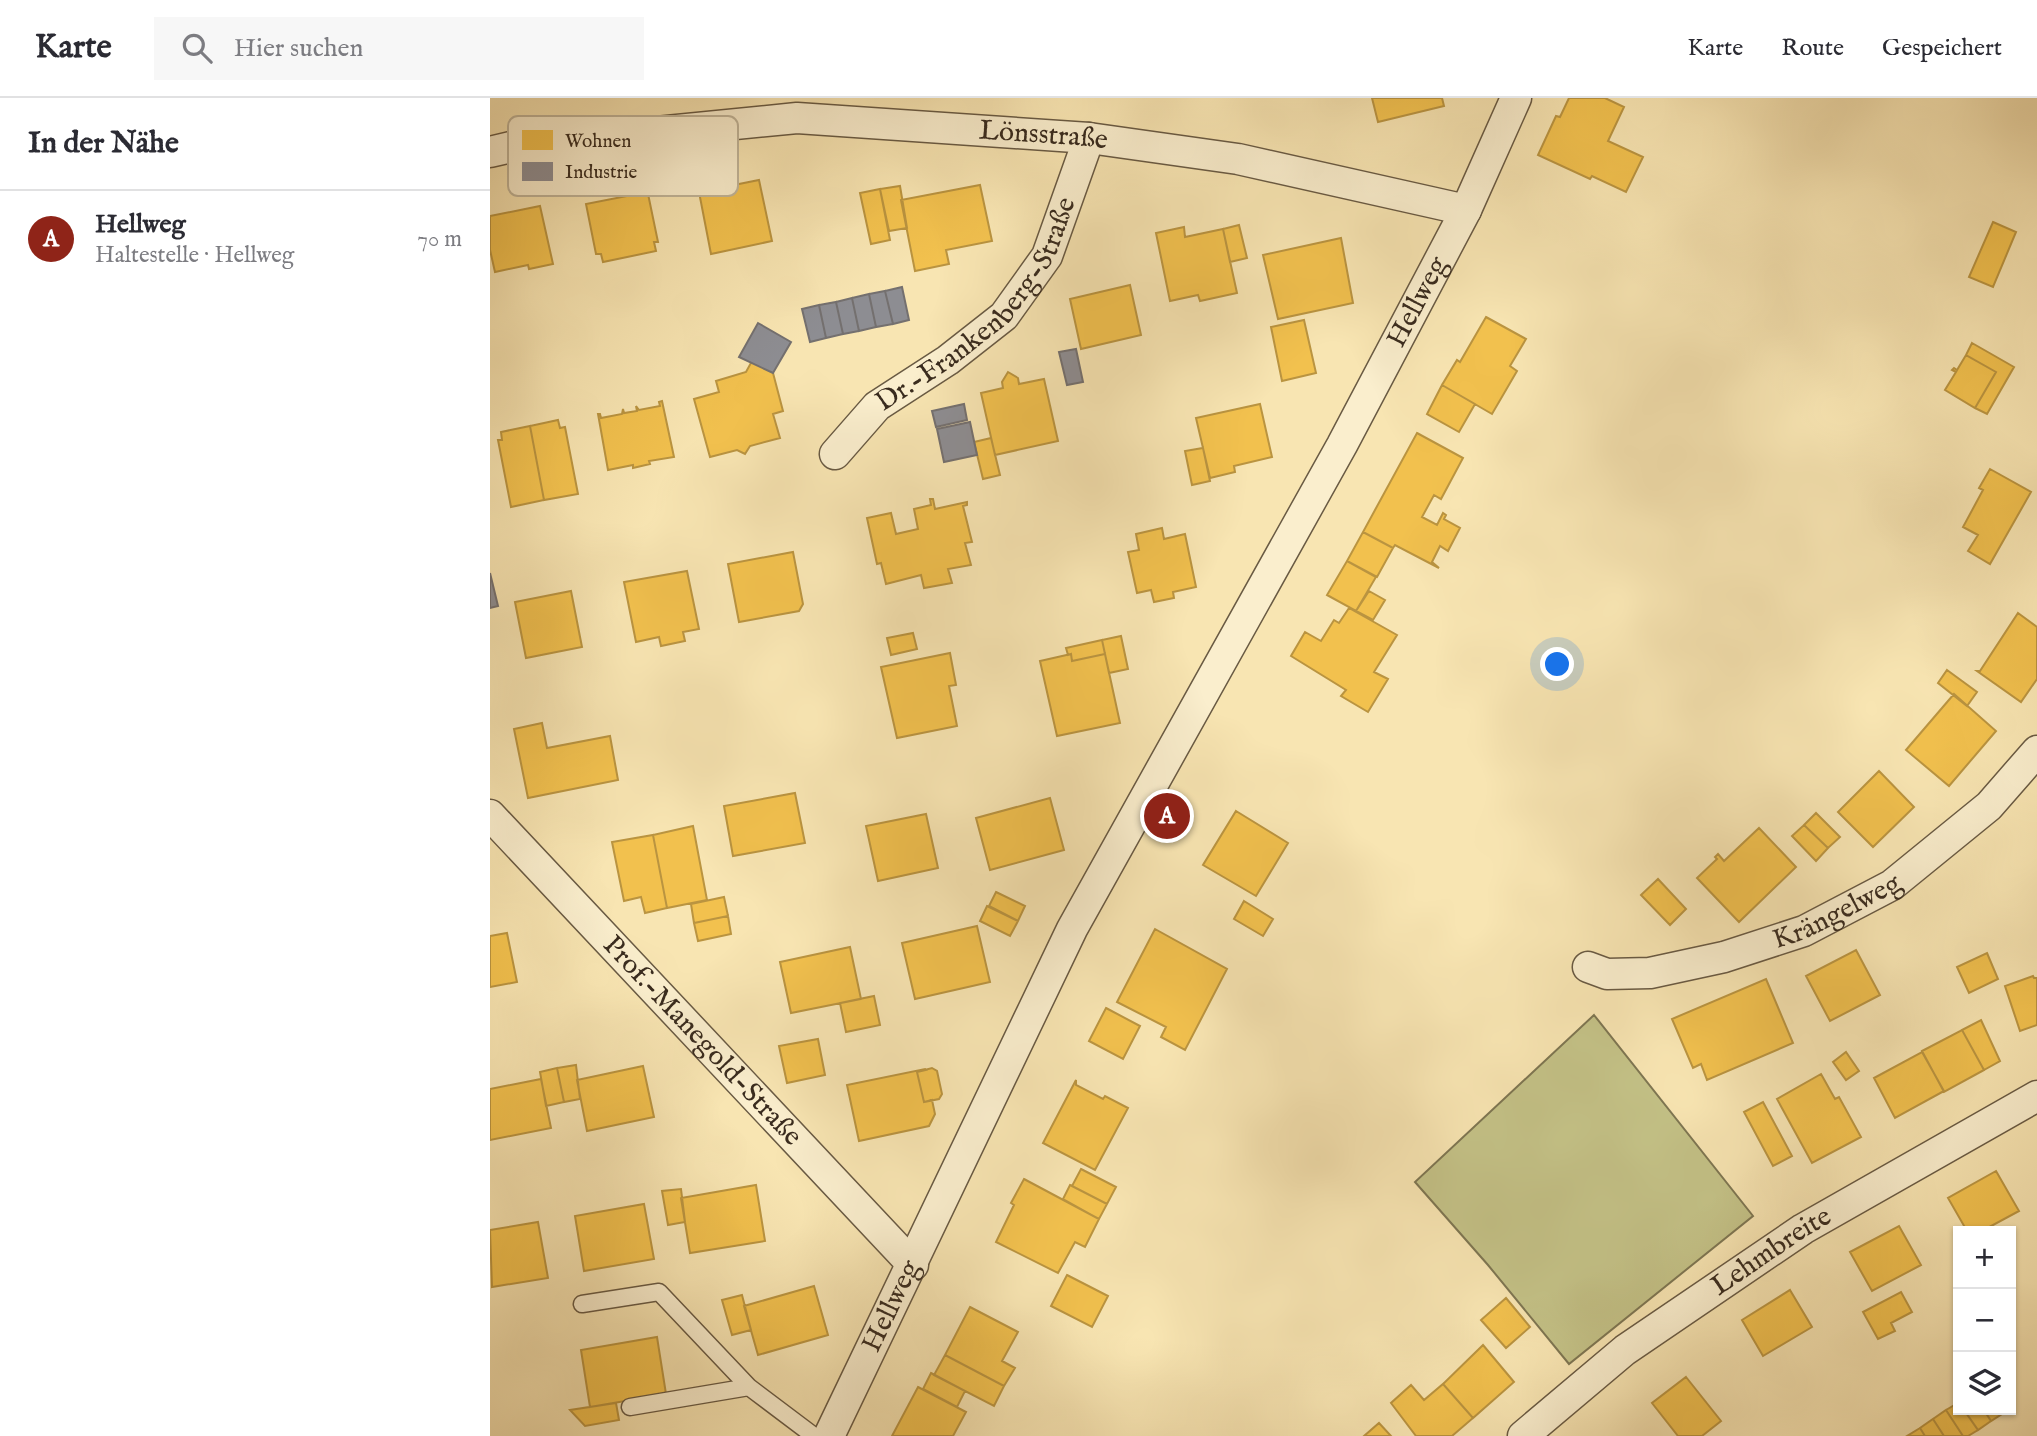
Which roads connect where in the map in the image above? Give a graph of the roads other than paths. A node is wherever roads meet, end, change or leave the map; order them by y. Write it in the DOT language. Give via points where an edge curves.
graph roads {
  1 [pos="1516,98"];
  2 [pos="738,124"];
  3 [pos="1089,138"];
  4 [pos="508,148"];
  5 [pos="490,152"];
  6 [pos="1466,211"];
  7 [pos="835,454"];
  8 [pos="2037,751"];
  9 [pos="490,815"];
  10 [pos="1588,967"];
  11 [pos="2037,1096"];
  12 [pos="913,1265"];
  13 [pos="582,1304"];
  14 [pos="749,1387"];
  15 [pos="630,1407"];
  16 [pos="814,1436"];
  17 [pos="829,1436"];
  18 [pos="1523,1436"];
  1 -- 6 [label="street, Hellweg"];
  2 -- 3 [label="street, Lönsstraße" via="797,118"];
  3 -- 6 [label="street, Lönsstraße" via="1238,159"];
  3 -- 7 [label="street, Dr.-Frankenberg-Straße" via="1047,256 1004,316 877,405"];
  4 -- 5 [label="street, Lönsstraße"];
  6 -- 12 [label="street, Hellweg" via="1342,445 1072,929"];
  8 -- 10 [label="street, Krängelweg" via="1989,806 1892,885 1804,931 1724,957 1650,973 1607,974"];
  9 -- 12 [label="street, Prof.-Manegold-Straße"];
  11 -- 18 [label="street, Lehmbreite" via="1802,1229 1625,1350"];
  12 -- 17 [label="street, Hellweg"];
  13 -- 14 [label="lane" via="659,1292"];
  14 -- 15 [label="lane"];
  14 -- 16 [label="lane"];
}
